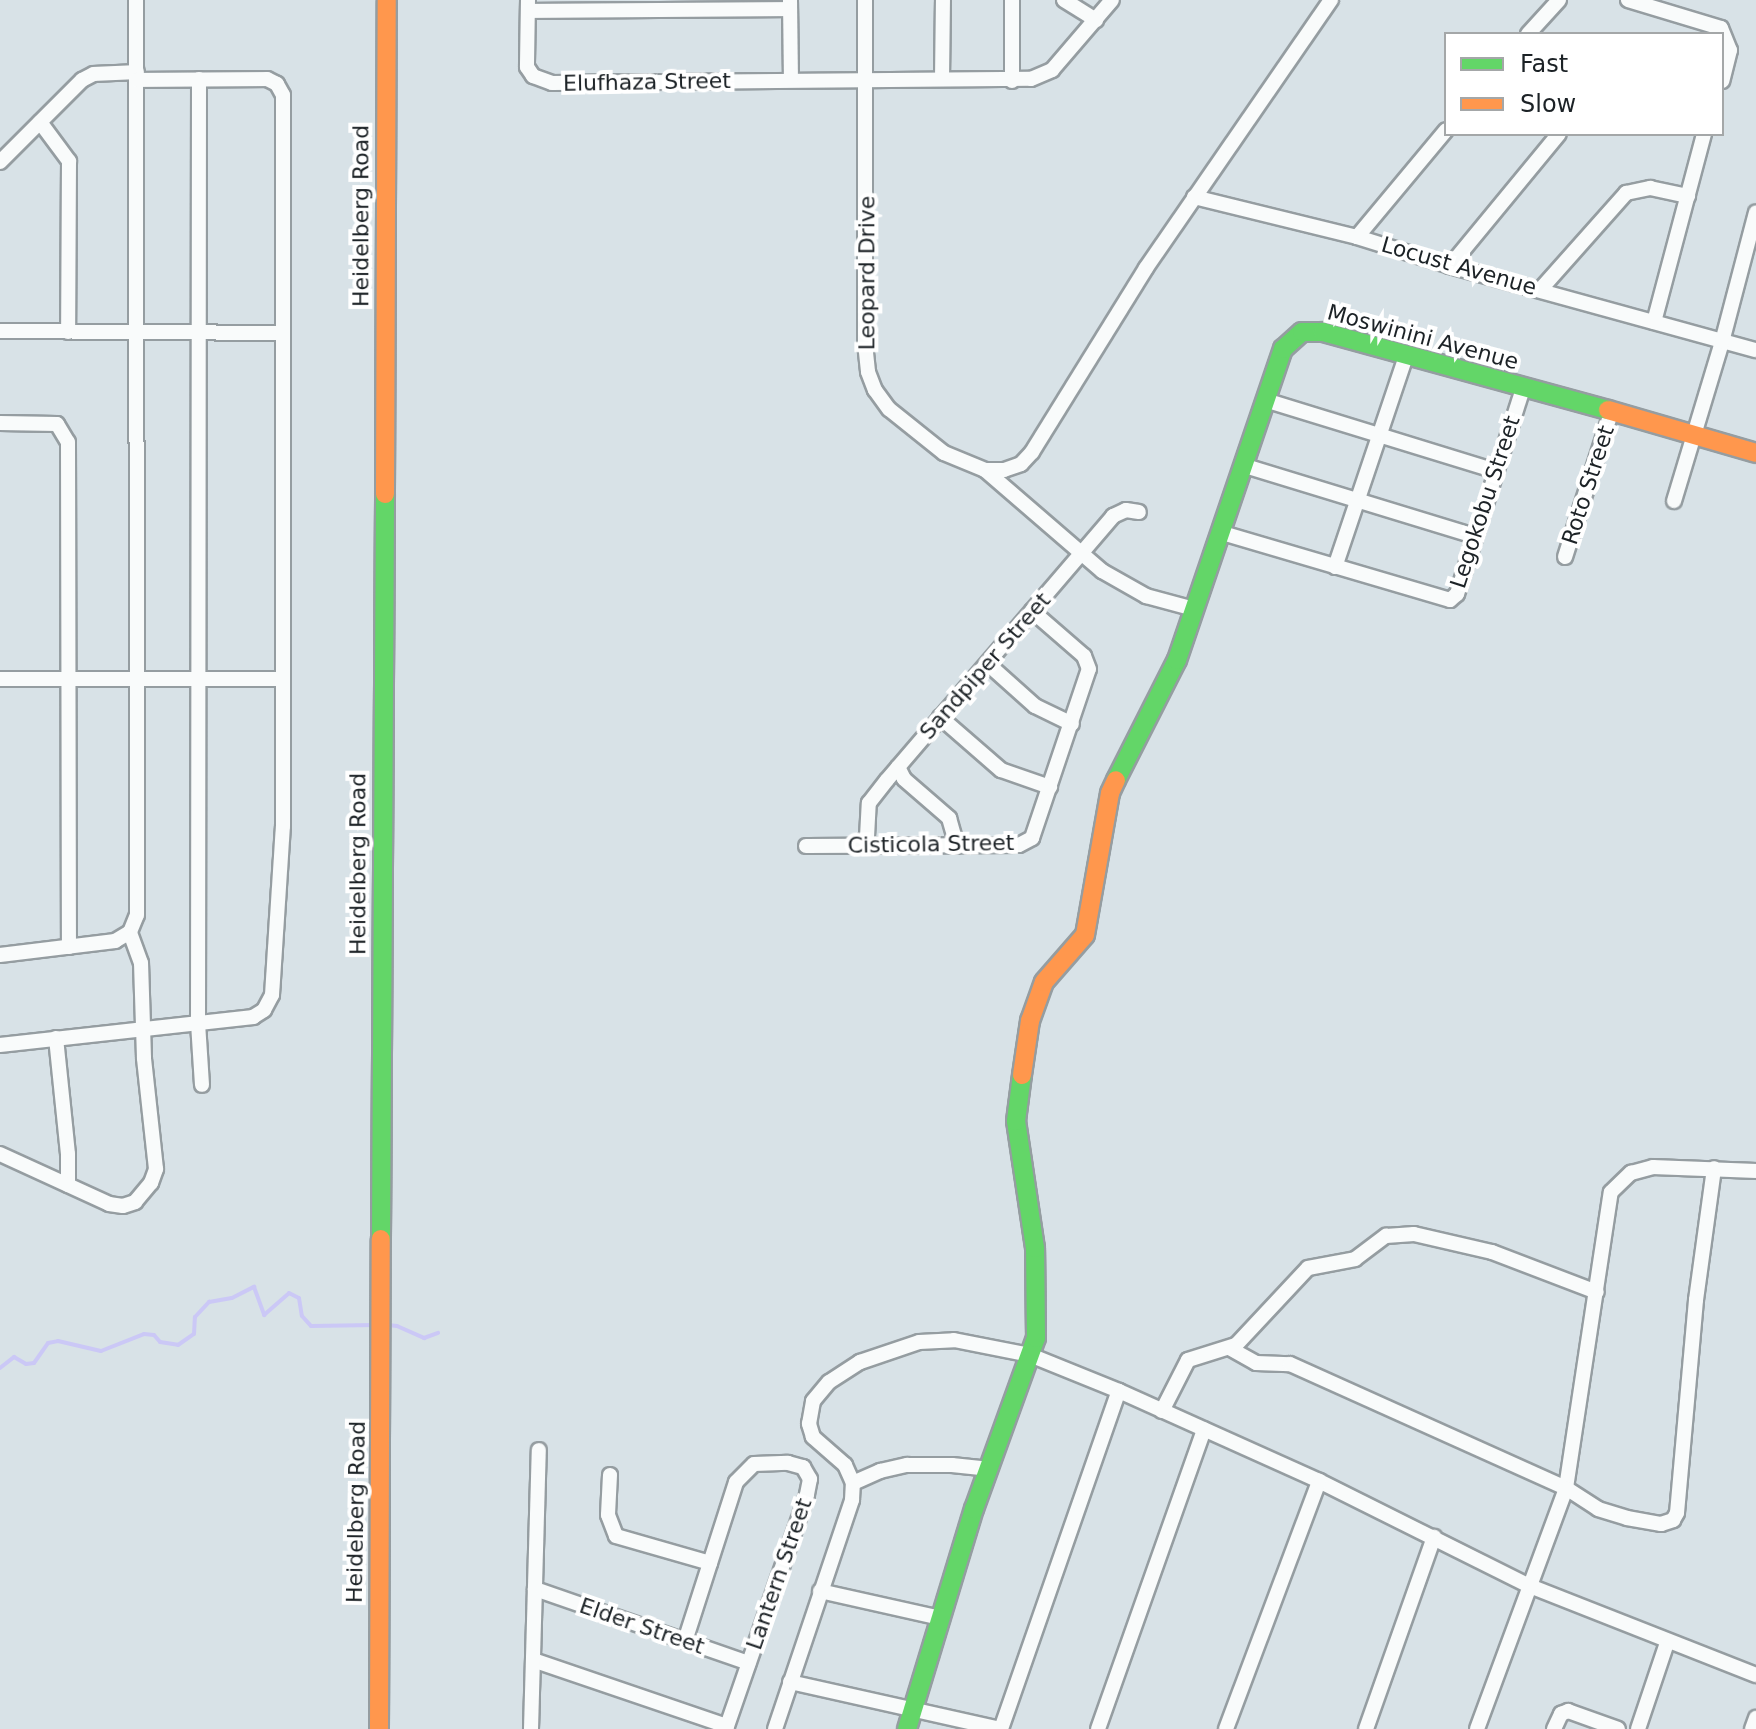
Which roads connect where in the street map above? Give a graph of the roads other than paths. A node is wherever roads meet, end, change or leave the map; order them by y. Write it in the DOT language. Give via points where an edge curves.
graph roads {
  1 [pos="136,0"];
  2 [pos="387,0"];
  3 [pos="865,0"];
  4 [pos="943,0"];
  5 [pos="1012,0"];
  6 [pos="1064,0"];
  7 [pos="1112,0"];
  8 [pos="1331,0"];
  9 [pos="1559,0"];
  10 [pos="1628,0"];
  11 [pos="790,4"];
  12 [pos="528,6"];
  13 [pos="1096,20"];
  14 [pos="1530,32"];
  15 [pos="1723,32"];
  16 [pos="1724,35"];
  17 [pos="1724,73"];
  18 [pos="137,76"];
  19 [pos="199,79"];
  20 [pos="865,79"];
  21 [pos="942,79"];
  22 [pos="791,80"];
  23 [pos="1012,81"];
  24 [pos="40,122"];
  25 [pos="1444,132"];
  26 [pos="1557,136"];
  27 [pos="1703,136"];
  28 [pos="0,162"];
  29 [pos="1688,196"];
  30 [pos="1194,197"];
  31 [pos="1756,212"];
  32 [pos="1357,237"];
  33 [pos="1450,266"];
  34 [pos="1540,290"];
  35 [pos="1654,322"];
  36 [pos="0,331"];
  37 [pos="137,331"];
  38 [pos="68,332"];
  39 [pos="199,332"];
  40 [pos="283,333"];
  41 [pos="1722,342"];
  42 [pos="1756,350"];
  43 [pos="1406,356"];
  44 [pos="1523,388"];
  45 [pos="1265,400"];
  46 [pos="1611,413"];
  47 [pos="0,423"];
  48 [pos="1692,433"];
  49 [pos="1381,435"];
  50 [pos="1756,453"];
  51 [pos="1242,465"];
  52 [pos="985,470"];
  53 [pos="1496,471"];
  54 [pos="1674,501"];
  55 [pos="1357,502"];
  56 [pos="1139,512"];
  57 [pos="1219,532"];
  58 [pos="1474,536"];
  59 [pos="1082,555"];
  60 [pos="1565,557"];
  61 [pos="1335,567"];
  62 [pos="1194,609"];
  63 [pos="1032,611"];
  64 [pos="988,664"];
  65 [pos="0,679"];
  66 [pos="68,679"];
  67 [pos="137,679"];
  68 [pos="199,679"];
  69 [pos="282,679"];
  70 [pos="940,717"];
  71 [pos="1072,724"];
  72 [pos="898,767"];
  73 [pos="1050,787"];
  74 [pos="860,844"];
  75 [pos="806,846"];
  76 [pos="957,846"];
  77 [pos="130,932"];
  78 [pos="69,947"];
  79 [pos="0,955"];
  80 [pos="198,1023"];
  81 [pos="143,1029"];
  82 [pos="56,1038"];
  83 [pos="0,1045"];
  84 [pos="202,1085"];
  85 [pos="0,1154"];
  86 [pos="1714,1168"];
  87 [pos="1756,1171"];
  88 [pos="68,1185"];
  89 [pos="1597,1292"];
  90 [pos="1231,1349"];
  91 [pos="1030,1355"];
  92 [pos="1119,1391"];
  93 [pos="1162,1411"];
  94 [pos="1204,1429"];
  95 [pos="539,1450"];
  96 [pos="988,1469"];
  97 [pos="610,1475"];
  98 [pos="1319,1481"];
  99 [pos="853,1483"];
  100 [pos="1566,1488"];
  101 [pos="1434,1537"];
  102 [pos="710,1563"];
  103 [pos="1530,1586"];
  104 [pos="535,1589"];
  105 [pos="820,1591"];
  106 [pos="941,1618"];
  107 [pos="685,1641"];
  108 [pos="1667,1643"];
  109 [pos="533,1660"];
  110 [pos="749,1663"];
  111 [pos="1756,1675"];
  112 [pos="790,1682"];
  113 [pos="1756,1718"];
  114 [pos="910,1720"];
  115 [pos="727,1728"];
  116 [pos="379,1729"];
  117 [pos="531,1729"];
  118 [pos="775,1729"];
  119 [pos="1001,1729"];
  120 [pos="1098,1729"];
  121 [pos="1226,1729"];
  122 [pos="1366,1729"];
  123 [pos="1477,1729"];
  124 [pos="1554,1729"];
  125 [pos="1618,1729"];
  126 [pos="1638,1729"];
  127 [pos="1752,1729"];
  1 -- 18 [label="street"];
  2 -- 116 [label="street, Heidelberg Road"];
  3 -- 20 [label="street, Leopard Drive"];
  4 -- 21 [label="street"];
  5 -- 23 [label="street"];
  6 -- 13 [label="street"];
  7 -- 13 [label="street, Elufhaza Street"];
  8 -- 30 [label="street"];
  9 -- 14 [label="street"];
  10 -- 15 [label="street"];
  11 -- 12 [label="street"];
  11 -- 22 [label="street"];
  12 -- 22 [label="street, Elufhaza Street" via="527,67 540,81"];
  13 -- 23 [label="street, Elufhaza Street" via="1052,70"];
  16 -- 17 [label="street" via="1730,50"];
  18 -- 19 [label="street"];
  18 -- 24 [label="street" via="94,74"];
  18 -- 37 [label="street"];
  19 -- 39 [label="street"];
  19 -- 40 [label="street" via="267,79 283,95"];
  20 -- 21 [label="street, Elufhaza Street"];
  20 -- 22 [label="street, Elufhaza Street"];
  20 -- 52 [label="street, Leopard Drive" via="868,372 889,409 944,453"];
  21 -- 23 [label="street, Elufhaza Street"];
  24 -- 28 [label="street"];
  24 -- 38 [label="street" via="69,161"];
  25 -- 32 [label="street"];
  26 -- 33 [label="street"];
  27 -- 29 [label="street"];
  29 -- 34 [label="street" via="1650,188 1626,193"];
  29 -- 35 [label="street"];
  30 -- 32 [label="street, Locust Avenue"];
  30 -- 52 [label="street" via="1032,452 1013,467"];
  31 -- 41 [label="street"];
  32 -- 33 [label="street, Locust Avenue"];
  33 -- 34 [label="street, Locust Avenue"];
  34 -- 35 [label="street, Locust Avenue"];
  35 -- 41 [label="street, Locust Avenue"];
  36 -- 38 [label="street"];
  37 -- 38 [label="street"];
  37 -- 39 [label="street"];
  37 -- 67 [label="street"];
  39 -- 40 [label="street"];
  39 -- 68 [label="street"];
  40 -- 69 [label="street"];
  41 -- 42 [label="street, Locust Avenue"];
  41 -- 48 [label="street"];
  43 -- 44 [label="street, Moswinini Avenue"];
  43 -- 45 [label="street, Moswinini Avenue" via="1323,332 1302,332 1283,349"];
  43 -- 49 [label="street"];
  44 -- 46 [label="street, Moswinini Avenue"];
  44 -- 53 [label="street, Legokobu Street"];
  45 -- 49 [label="street"];
  45 -- 51 [label="street, Moswinini Avenue"];
  46 -- 48 [label="street, Moswinini Avenue"];
  46 -- 60 [label="street, Roto Street"];
  47 -- 66 [label="street" via="57,424 68,442"];
  48 -- 50 [label="street, Moswinini Avenue"];
  48 -- 54 [label="street"];
  49 -- 53 [label="street"];
  49 -- 55 [label="street"];
  51 -- 55 [label="street"];
  51 -- 57 [label="street, Moswinini Avenue"];
  52 -- 59 [label="street, Leopard Drive"];
  53 -- 58 [label="street, Legokobu Street"];
  55 -- 58 [label="street"];
  55 -- 61 [label="street"];
  56 -- 59 [label="street, Sandpiper Street" via="1113,516"];
  57 -- 61 [label="street"];
  57 -- 62 [label="street, Moswinini Avenue"];
  58 -- 61 [label="street, Legokobu Street" via="1457,594 1450,600"];
  59 -- 62 [label="street, Leopard Drive" via="1126,586"];
  59 -- 63 [label="street, Sandpiper Street"];
  62 -- 91 [label="street, Moswinini Avenue" via="1168,681 1110,793 1085,935 1044,982 1030,1021 1016,1121 1035,1248 1038,1324"];
  63 -- 64 [label="street, Sandpiper Street"];
  63 -- 71 [label="street, Cisticola Street" via="1087,662"];
  64 -- 70 [label="street, Sandpiper Street"];
  64 -- 71 [label="street" via="1035,706"];
  65 -- 66 [label="street"];
  66 -- 67 [label="street"];
  66 -- 78 [label="street"];
  67 -- 68 [label="street"];
  67 -- 77 [label="street" via="137,915"];
  68 -- 69 [label="street"];
  68 -- 80 [label="street"];
  69 -- 80 [label="street" via="283,826 272,995 253,1017"];
  70 -- 72 [label="street, Sandpiper Street"];
  70 -- 73 [label="street" via="1001,770"];
  71 -- 73 [label="street, Cisticola Street"];
  72 -- 74 [label="street, Sandpiper Street" via="869,803 867,837"];
  72 -- 76 [label="street" via="904,779 949,818"];
  73 -- 76 [label="street, Cisticola Street" via="1036,832 1027,843"];
  74 -- 75 [label="street, Cisticola Street"];
  74 -- 76 [label="street, Cisticola Street"];
  77 -- 78 [label="street" via="115,941"];
  77 -- 81 [label="street" via="141,963"];
  78 -- 79 [label="street"];
  80 -- 81 [label="street"];
  80 -- 84 [label="street"];
  81 -- 82 [label="street"];
  81 -- 88 [label="street" via="156,1169 151,1183 135,1202 123,1206"];
  82 -- 83 [label="street"];
  82 -- 88 [label="street"];
  85 -- 88 [label="street"];
  86 -- 87 [label="street"];
  86 -- 89 [label="street" via="1653,1167 1621,1180 1606,1209"];
  86 -- 100 [label="street" via="1677,1513 1661,1524 1627,1518 1598,1509"];
  89 -- 90 [label="street" via="1492,1252 1399,1233 1386,1236 1355,1259 1308,1268"];
  89 -- 100 [label="street"];
  90 -- 93 [label="street" via="1188,1360"];
  90 -- 100 [label="street" via="1256,1363 1290,1364"];
  91 -- 92 [label="street"];
  91 -- 96 [label="street, Moswinini Avenue"];
  91 -- 99 [label="street" via="954,1340 919,1342 860,1362 829,1382 813,1401 809,1424 813,1437 836,1455"];
  92 -- 93 [label="street"];
  92 -- 119 [label="street"];
  93 -- 94 [label="street"];
  94 -- 98 [label="street"];
  94 -- 120 [label="street"];
  95 -- 104 [label="street"];
  96 -- 99 [label="street" via="907,1465"];
  96 -- 106 [label="street, Moswinini Avenue"];
  97 -- 102 [label="street" via="608,1515 616,1536"];
  98 -- 101 [label="street"];
  98 -- 121 [label="street"];
  99 -- 105 [label="street" via="846,1521"];
  100 -- 103 [label="street"];
  101 -- 103 [label="street"];
  101 -- 122 [label="street"];
  102 -- 107 [label="street, Lantern Street"];
  102 -- 110 [label="street, Lantern Street" via="736,1482 754,1464 803,1467 810,1479 807,1495"];
  103 -- 108 [label="street"];
  103 -- 123 [label="street"];
  104 -- 107 [label="street, Elder Street"];
  104 -- 109 [label="street"];
  105 -- 106 [label="street"];
  105 -- 112 [label="street"];
  106 -- 114 [label="street, Moswinini Avenue"];
  107 -- 110 [label="street, Elder Street"];
  108 -- 111 [label="street"];
  108 -- 126 [label="street"];
  109 -- 115 [label="street"];
  109 -- 117 [label="street"];
  110 -- 115 [label="street, Lantern Street"];
  112 -- 114 [label="street"];
  112 -- 118 [label="street"];
  113 -- 127 [label="street"];
  114 -- 119 [label="street"];
  124 -- 125 [label="street" via="1561,1714 1574,1711"];
}
